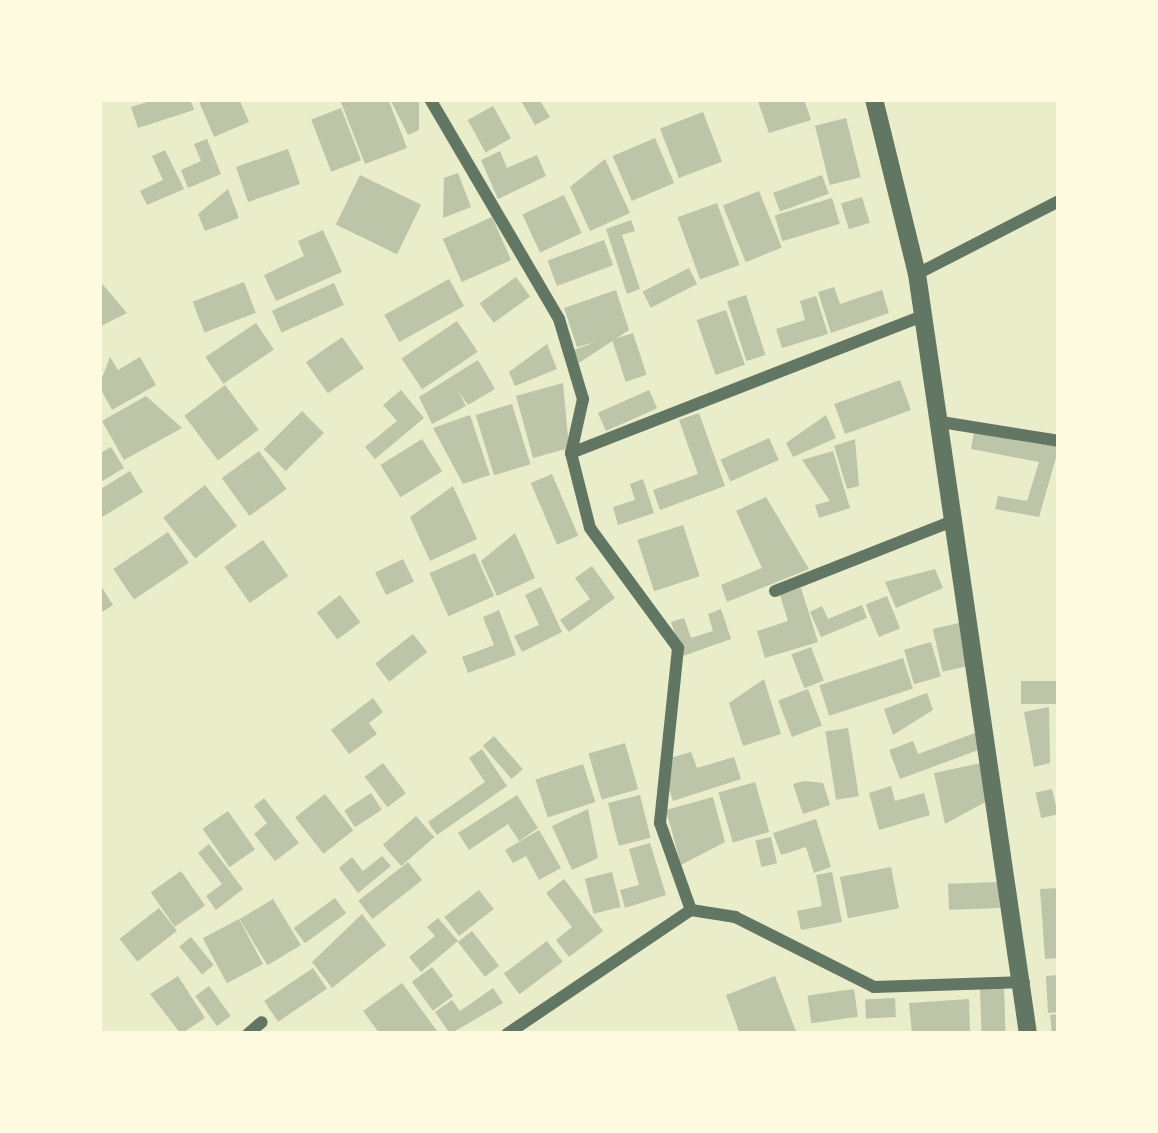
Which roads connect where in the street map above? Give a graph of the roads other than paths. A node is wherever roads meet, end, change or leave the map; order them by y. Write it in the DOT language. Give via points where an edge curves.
graph roads {
  1 [pos="430,99"];
  2 [pos="874,99"];
  3 [pos="1059,200"];
  4 [pos="917,274"];
  5 [pos="922,316"];
  6 [pos="941,422"];
  7 [pos="1059,441"];
  8 [pos="572,453"];
  9 [pos="955,520"];
  10 [pos="775,591"];
  11 [pos="691,910"];
  12 [pos="1025,982"];
  13 [pos="262,1022"];
  14 [pos="248,1034"];
  15 [pos="507,1034"];
  16 [pos="1028,1034"];
  1 -- 8 [label="street" via="559,319 584,399"];
  2 -- 4 [label="street"];
  3 -- 4 [label="street"];
  4 -- 5 [label="street"];
  5 -- 6 [label="street"];
  5 -- 8 [label="street"];
  6 -- 7 [label="street"];
  6 -- 9 [label="street"];
  8 -- 11 [label="street" via="590,528 678,648 658,758 660,823"];
  9 -- 10 [label="street"];
  9 -- 12 [label="street"];
  11 -- 12 [label="street" via="735,916 874,987"];
  11 -- 15 [label="street"];
  12 -- 16 [label="street"];
  13 -- 14 [label="street"];
}
